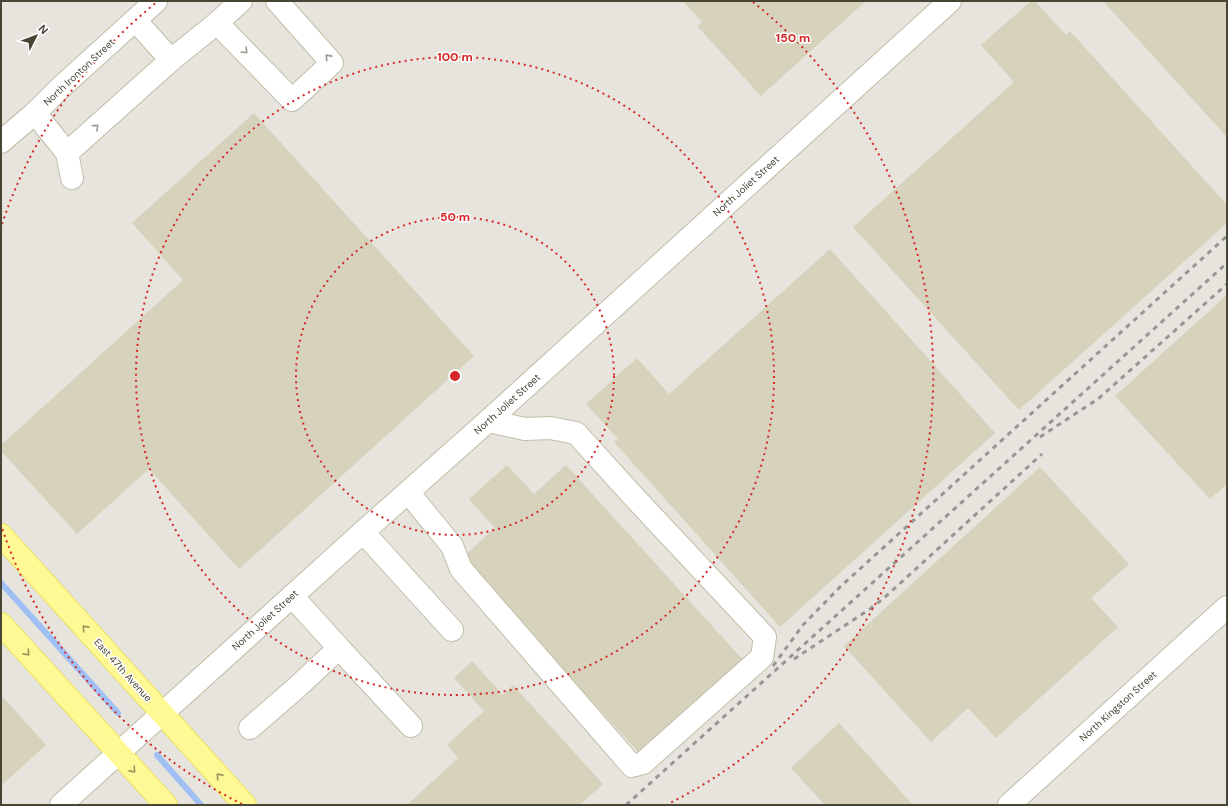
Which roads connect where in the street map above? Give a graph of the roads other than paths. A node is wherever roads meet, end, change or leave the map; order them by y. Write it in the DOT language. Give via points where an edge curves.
graph roads {
  1 [pos="156,1"];
  2 [pos="242,1"];
  3 [pos="277,1"];
  4 [pos="950,1"];
  5 [pos="135,20"];
  6 [pos="217,23"];
  7 [pos="171,60"];
  8 [pos="35,113"];
  9 [pos="1,142"];
  10 [pos="67,153"];
  11 [pos="72,178"];
  12 [pos="488,421"];
  13 [pos="408,492"];
  14 [pos="363,532"];
  15 [pos="1,535"];
  16 [pos="292,596"];
  17 [pos="1227,607"];
  18 [pos="1,624"];
  19 [pos="452,630"];
  20 [pos="339,648"];
  21 [pos="162,713"];
  22 [pos="411,726"];
  23 [pos="250,728"];
  24 [pos="118,753"];
  25 [pos="61,805"];
  26 [pos="166,805"];
  27 [pos="245,805"];
  28 [pos="1009,805"];
  1 -- 5 [label="street, North Ironton Street"];
  2 -- 6 [label="street"];
  6 -- 3 [label="street, one-way" via="292,100 332,63"];
  4 -- 12 [label="street, North Joliet Street"];
  5 -- 7 [label="street"];
  5 -- 8 [label="street, North Ironton Street"];
  6 -- 7 [label="street"];
  10 -- 7 [label="street, one-way"];
  8 -- 9 [label="street, North Ironton Street"];
  8 -- 10 [label="street"];
  10 -- 11 [label="street"];
  12 -- 13 [label="street, North Joliet Street"];
  12 -- 13 [label="street" via="525,429 550,428 576,433 765,637 762,657 643,763 632,766 461,569 452,546"];
  13 -- 14 [label="street, North Joliet Street"];
  14 -- 16 [label="street, North Joliet Street"];
  14 -- 19 [label="street"];
  21 -- 15 [label="main road, East 47th Avenue, one-way"];
  16 -- 20 [label="street"];
  16 -- 21 [label="street, North Joliet Street"];
  17 -- 28 [label="street, North Kingston Street"];
  18 -- 24 [label="main road, one-way"];
  20 -- 22 [label="street"];
  20 -- 23 [label="street"];
  21 -- 24 [label="street, North Joliet Street"];
  27 -- 21 [label="main road, East 47th Avenue, one-way"];
  24 -- 25 [label="street, North Joliet Street"];
  24 -- 26 [label="main road, one-way"];
}
